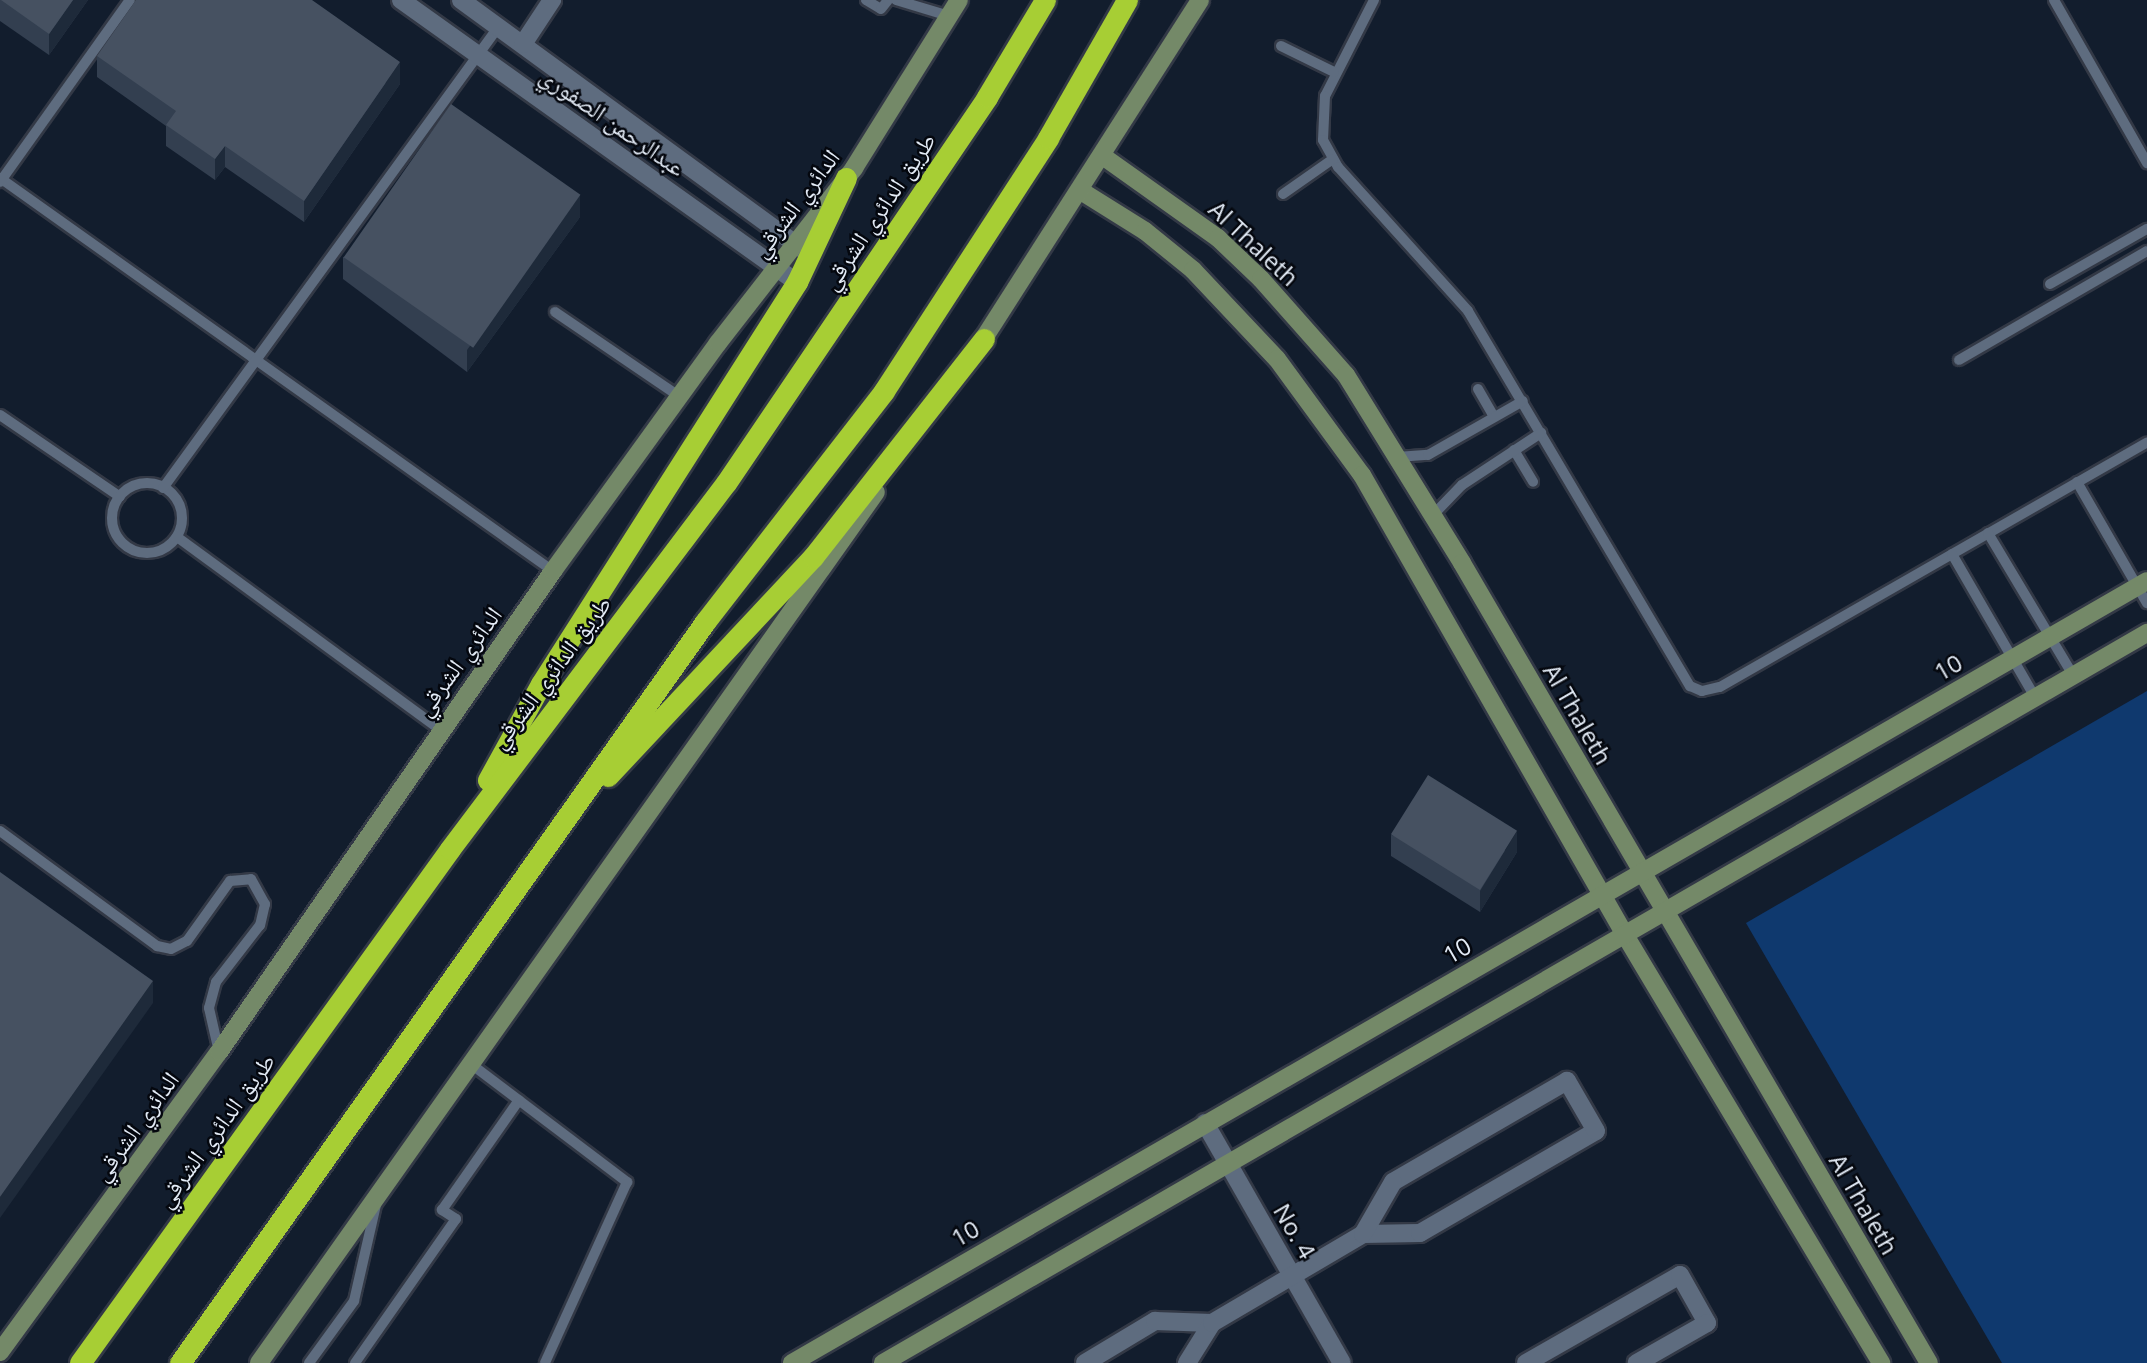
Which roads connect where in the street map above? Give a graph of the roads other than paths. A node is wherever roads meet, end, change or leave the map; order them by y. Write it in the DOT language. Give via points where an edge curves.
graph roads {
  1 [pos="130,0"];
  2 [pos="401,0"];
  3 [pos="461,0"];
  4 [pos="552,0"];
  5 [pos="866,0"];
  6 [pos="888,0"];
  7 [pos="896,0"];
  8 [pos="959,0"];
  9 [pos="1045,0"];
  10 [pos="1128,0"];
  11 [pos="1200,0"];
  12 [pos="1374,0"];
  13 [pos="2054,0"];
  14 [pos="949,16"];
  15 [pos="499,26"];
  16 [pos="523,44"];
  17 [pos="1281,46"];
  18 [pos="479,55"];
  19 [pos="1334,72"];
  20 [pos="1104,157"];
  21 [pos="1333,159"];
  22 [pos="2147,163"];
  23 [pos="846,178"];
  24 [pos="1,180"];
  25 [pos="1081,191"];
  26 [pos="1283,194"];
  27 [pos="2147,229"];
  28 [pos="803,249"];
  29 [pos="2147,251"];
  30 [pos="777,267"];
  31 [pos="797,282"];
  32 [pos="2050,284"];
  33 [pos="555,312"];
  34 [pos="984,339"];
  35 [pos="256,360"];
  36 [pos="1959,360"];
  37 [pos="1478,389"];
  38 [pos="680,397"];
  39 [pos="1522,401"];
  40 [pos="0,415"];
  41 [pos="1494,417"];
  42 [pos="1541,433"];
  43 [pos="2147,442"];
  44 [pos="1514,450"];
  45 [pos="1396,457"];
  46 [pos="1533,482"];
  47 [pos="2077,482"];
  48 [pos="163,488"];
  49 [pos="120,497"];
  50 [pos="1433,515"];
  51 [pos="1988,533"];
  52 [pos="177,537"];
  53 [pos="1952,554"];
  54 [pos="553,571"];
  55 [pos="2142,584"];
  56 [pos="2147,603"];
  57 [pos="2147,633"];
  58 [pos="2051,636"];
  59 [pos="2012,659"];
  60 [pos="2073,675"];
  61 [pos="2035,697"];
  62 [pos="439,729"];
  63 [pos="0,831"];
  64 [pos="549,839"];
  65 [pos="450,849"];
  66 [pos="1641,872"];
  67 [pos="1602,895"];
  68 [pos="1664,912"];
  69 [pos="1625,934"];
  70 [pos="219,1052"];
  71 [pos="471,1064"];
  72 [pos="519,1100"];
  73 [pos="1205,1123"];
  74 [pos="1228,1164"];
  75 [pos="378,1195"];
  76 [pos="1363,1234"];
  77 [pos="1292,1275"];
  78 [pos="1212,1323"];
  79 [pos="0,1352"];
  80 [pos="80,1363"];
  81 [pos="180,1363"];
  82 [pos="259,1363"];
  83 [pos="309,1363"];
  84 [pos="355,1363"];
  85 [pos="545,1363"];
  86 [pos="792,1363"];
  87 [pos="883,1363"];
  88 [pos="1085,1363"];
  89 [pos="1187,1363"];
  90 [pos="1342,1363"];
  91 [pos="1525,1363"];
  92 [pos="1637,1363"];
  93 [pos="1881,1363"];
  94 [pos="1929,1363"];
  1 -- 24 [label="lane"];
  2 -- 18 [label="street, عبدالرحمن الصفوري"];
  3 -- 15 [label="street, عبدالرحمن الصفوري"];
  4 -- 16 [label="street"];
  5 -- 6 [label="lane" via="881,9"];
  7 -- 14 [label="lane"];
  8 -- 14 [label="street, الدائري الشرقي"];
  9 -- 65 [label="highway, طريق الدائري الشرقي" via="987,97 726,483"];
  10 -- 64 [label="highway" via="1048,138 884,391 705,622"];
  11 -- 20 [label="street"];
  12 -- 19 [label="lane"];
  13 -- 22 [label="lane"];
  14 -- 23 [label="street, الدائري الشرقي"];
  15 -- 16 [label="street, عبدالرحمن الصفوري"];
  15 -- 18 [label="lane"];
  16 -- 28 [label="street, عبدالرحمن الصفوري"];
  17 -- 19 [label="lane"];
  18 -- 30 [label="street, عبدالرحمن الصفوري"];
  18 -- 35 [label="lane"];
  19 -- 21 [label="lane" via="1325,96 1321,131"];
  20 -- 25 [label="street"];
  20 -- 45 [label="street, Al Thaleth" via="1168,199 1261,279 1346,375"];
  21 -- 26 [label="lane"];
  21 -- 39 [label="lane" via="1456,295"];
  23 -- 28 [label="highway"];
  24 -- 35 [label="lane"];
  25 -- 34 [label="street"];
  25 -- 67 [label="street" via="1145,231 1193,270 1312,404 1362,475"];
  27 -- 32 [label="lane"];
  28 -- 30 [label="street, الدائري الشرقي"];
  28 -- 31 [label="highway"];
  29 -- 36 [label="lane"];
  30 -- 31 [label="street, عبدالرحمن الصفوري"];
  30 -- 38 [label="street, الدائري الشرقي"];
  31 -- 65 [label="highway" via="541,684"];
  33 -- 38 [label="lane"];
  34 -- 64 [label="highway" via="813,557"];
  34 -- 71 [label="street"];
  35 -- 48 [label="lane"];
  35 -- 54 [label="lane"];
  37 -- 41 [label="lane"];
  38 -- 54 [label="street, الدائري الشرقي"];
  39 -- 41 [label="lane"];
  39 -- 42 [label="lane"];
  40 -- 49 [label="lane"];
  41 -- 45 [label="lane" via="1428,455"];
  42 -- 44 [label="lane"];
  42 -- 53 [label="lane" via="1683,679 1696,690 1720,687"];
  43 -- 47 [label="lane"];
  44 -- 46 [label="lane"];
  44 -- 50 [label="lane" via="1450,494"];
  45 -- 50 [label="street, Al Thaleth"];
  47 -- 51 [label="lane"];
  47 -- 55 [label="lane"];
  48 -- 49 [label="lane" via="138,483"];
  48 -- 52 [label="lane" via="172,492 182,509"];
  49 -- 52 [label="lane" via="113,509 113,527 123,544 138,552 157,553"];
  50 -- 66 [label="street, Al Thaleth"];
  51 -- 53 [label="lane"];
  51 -- 58 [label="lane"];
  52 -- 62 [label="lane"];
  53 -- 59 [label="lane"];
  54 -- 62 [label="street, الدائري الشرقي"];
  55 -- 56 [label="lane"];
  55 -- 58 [label="street, 10"];
  57 -- 60 [label="street"];
  58 -- 59 [label="street, 10"];
  58 -- 60 [label="lane"];
  59 -- 61 [label="lane"];
  59 -- 66 [label="street, 10"];
  60 -- 61 [label="street"];
  61 -- 68 [label="street"];
  62 -- 70 [label="street, الدائري الشرقي"];
  63 -- 70 [label="lane" via="157,946 171,949 187,941 230,881 251,879 265,904 260,925 216,982 209,1008"];
  64 -- 81 [label="highway"];
  65 -- 80 [label="highway, طريق الدائري الشرقي"];
  66 -- 67 [label="street, 10"];
  66 -- 68 [label="street, Al Thaleth"];
  67 -- 69 [label="street"];
  67 -- 73 [label="street, 10"];
  68 -- 69 [label="street"];
  68 -- 94 [label="street, Al Thaleth"];
  69 -- 74 [label="street"];
  69 -- 93 [label="street"];
  70 -- 79 [label="street, الدائري الشرقي"];
  71 -- 72 [label="lane"];
  71 -- 75 [label="street"];
  72 -- 84 [label="lane" via="442,1210 456,1219"];
  72 -- 85 [label="lane" via="627,1182"];
  73 -- 74 [label="street, No. 4"];
  73 -- 86 [label="street, 10"];
  74 -- 77 [label="street, No. 4"];
  74 -- 87 [label="street"];
  75 -- 82 [label="street"];
  75 -- 83 [label="lane" via="354,1301"];
  76 -- 76 [label="street" via="1393,1182 1567,1082 1596,1131 1420,1233"];
  76 -- 77 [label="street"];
  77 -- 78 [label="street"];
  77 -- 90 [label="street, No. 4"];
  78 -- 88 [label="street" via="1155,1321"];
  78 -- 89 [label="street"];
  91 -- 92 [label="street" via="1680,1275 1707,1323"];
}
